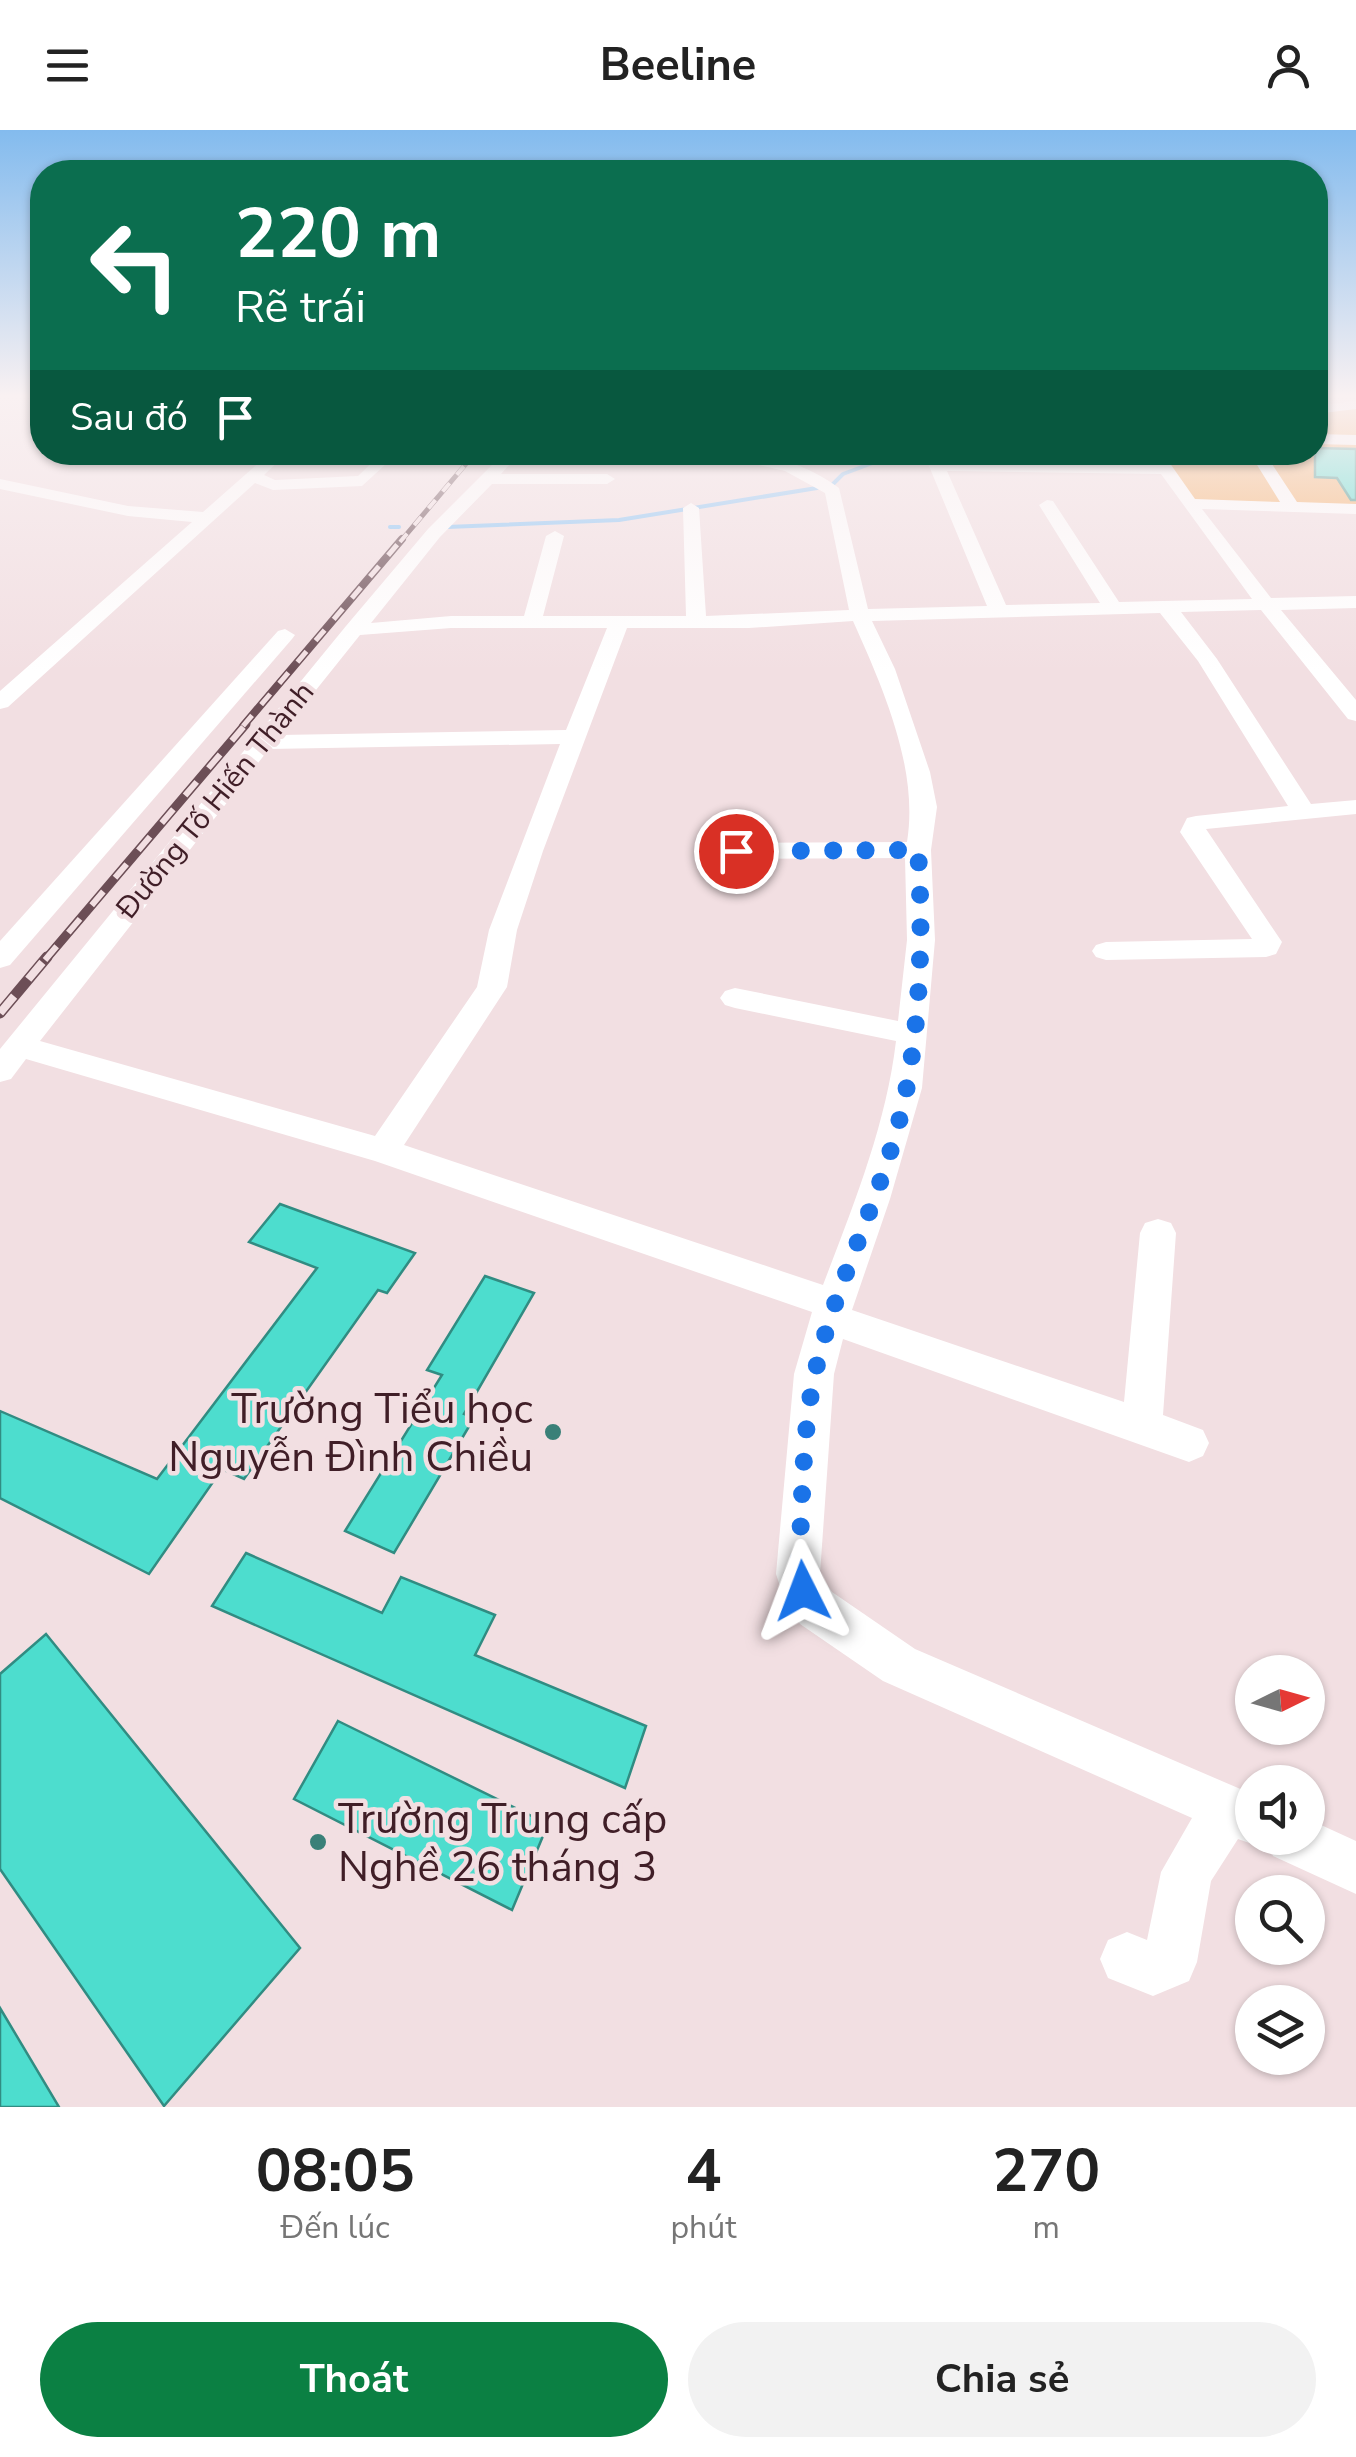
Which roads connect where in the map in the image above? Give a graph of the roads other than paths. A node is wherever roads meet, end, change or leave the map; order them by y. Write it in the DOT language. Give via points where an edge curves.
graph roads {
  1 [pos="15,487"];
  2 [pos="242,487"];
  3 [pos="483,487"];
  4 [pos="829,487"];
  5 [pos="946,487"];
  6 [pos="1178,487"];
  7 [pos="1279,487"];
  8 [pos="1284,487"];
  9 [pos="1298,488"];
  10 [pos="1190,504"];
  11 [pos="1047,506"];
  12 [pos="1292,507"];
  13 [pos="692,508"];
  14 [pos="1356,508"];
  15 [pos="208,518"];
  16 [pos="555,536"];
  17 [pos="1356,602"];
  18 [pos="1264,603"];
  19 [pos="1168,610"];
  20 [pos="1115,611"];
  21 [pos="1000,613"];
  22 [pos="860,615"];
  23 [pos="532,622"];
  24 [pos="696,623"];
  25 [pos="619,624"];
  26 [pos="353,630"];
  27 [pos="285,636"];
  28 [pos="0,702"];
  29 [pos="1356,714"];
  30 [pos="577,737"];
  31 [pos="261,742"];
  32 [pos="1356,807"];
  33 [pos="1304,811"];
  34 [pos="918,850"];
  35 [pos="736,851"];
  36 [pos="1106,951"];
  37 [pos="0,960"];
  38 [pos="735,998"];
  39 [pos="913,1034"];
  40 [pos="10,1059"];
  41 [pos="383,1150"];
  42 [pos="1158,1233"];
  43 [pos="832,1312"];
  44 [pos="1142,1427"];
  45 [pos="1189,1443"];
  46 [pos="1235,1811"];
  47 [pos="1235,1820"];
  48 [pos="1325,1854"];
  49 [pos="1356,1868"];
  50 [pos="1127,1959"];
  1 -- 15 [label="street" via="128,511"];
  2 -- 15 [label="street"];
  3 -- 26 [label="street, Đường Tố Hiến Thành" via="434,533"];
  4 -- 22 [label="street"];
  5 -- 21 [label="street"];
  6 -- 10 [label="street"];
  7 -- 12 [label="street"];
  8 -- 9 [label="street"];
  10 -- 12 [label="street"];
  10 -- 18 [label="street"];
  11 -- 20 [label="street"];
  12 -- 14 [label="street"];
  13 -- 24 [label="street"];
  15 -- 28 [label="street"];
  16 -- 23 [label="street"];
  17 -- 18 [label="street"];
  18 -- 19 [label="street"];
  18 -- 29 [label="street"];
  19 -- 20 [label="street"];
  19 -- 33 [label="street" via="1203,648"];
  20 -- 21 [label="street"];
  21 -- 22 [label="street"];
  22 -- 24 [label="street"];
  22 -- 34 [label="street" via="918,772 925,807"];
  23 -- 25 [label="street"];
  23 -- 26 [label="street"];
  24 -- 25 [label="street"];
  25 -- 30 [label="street"];
  26 -- 31 [label="street, Đường Tố Hiến Thành"];
  27 -- 37 [label="street"];
  30 -- 31 [label="street"];
  30 -- 41 [label="street" via="514,898 484,1005"];
  31 -- 40 [label="street, Đường Tố Hiến Thành"];
  32 -- 33 [label="street"];
  33 -- 36 [label="street" via="1203,820 1193,832 1266,948"];
  34 -- 35 [label="street"];
  34 -- 39 [label="street" via="921,940"];
  38 -- 39 [label="street"];
  39 -- 43 [label="street" via="906,1088"];
  40 -- 41 [label="street"];
  41 -- 43 [label="street"];
  42 -- 44 [label="street"];
  43 -- 44 [label="street"];
  43 -- 46 [label="street" via="811,1403 798,1574 816,1608 900,1665"];
  44 -- 45 [label="street"];
  47 -- 50 [label="street" via="1187,1872 1170,1962 1152,1969"];
  48 -- 49 [label="street"];
}
